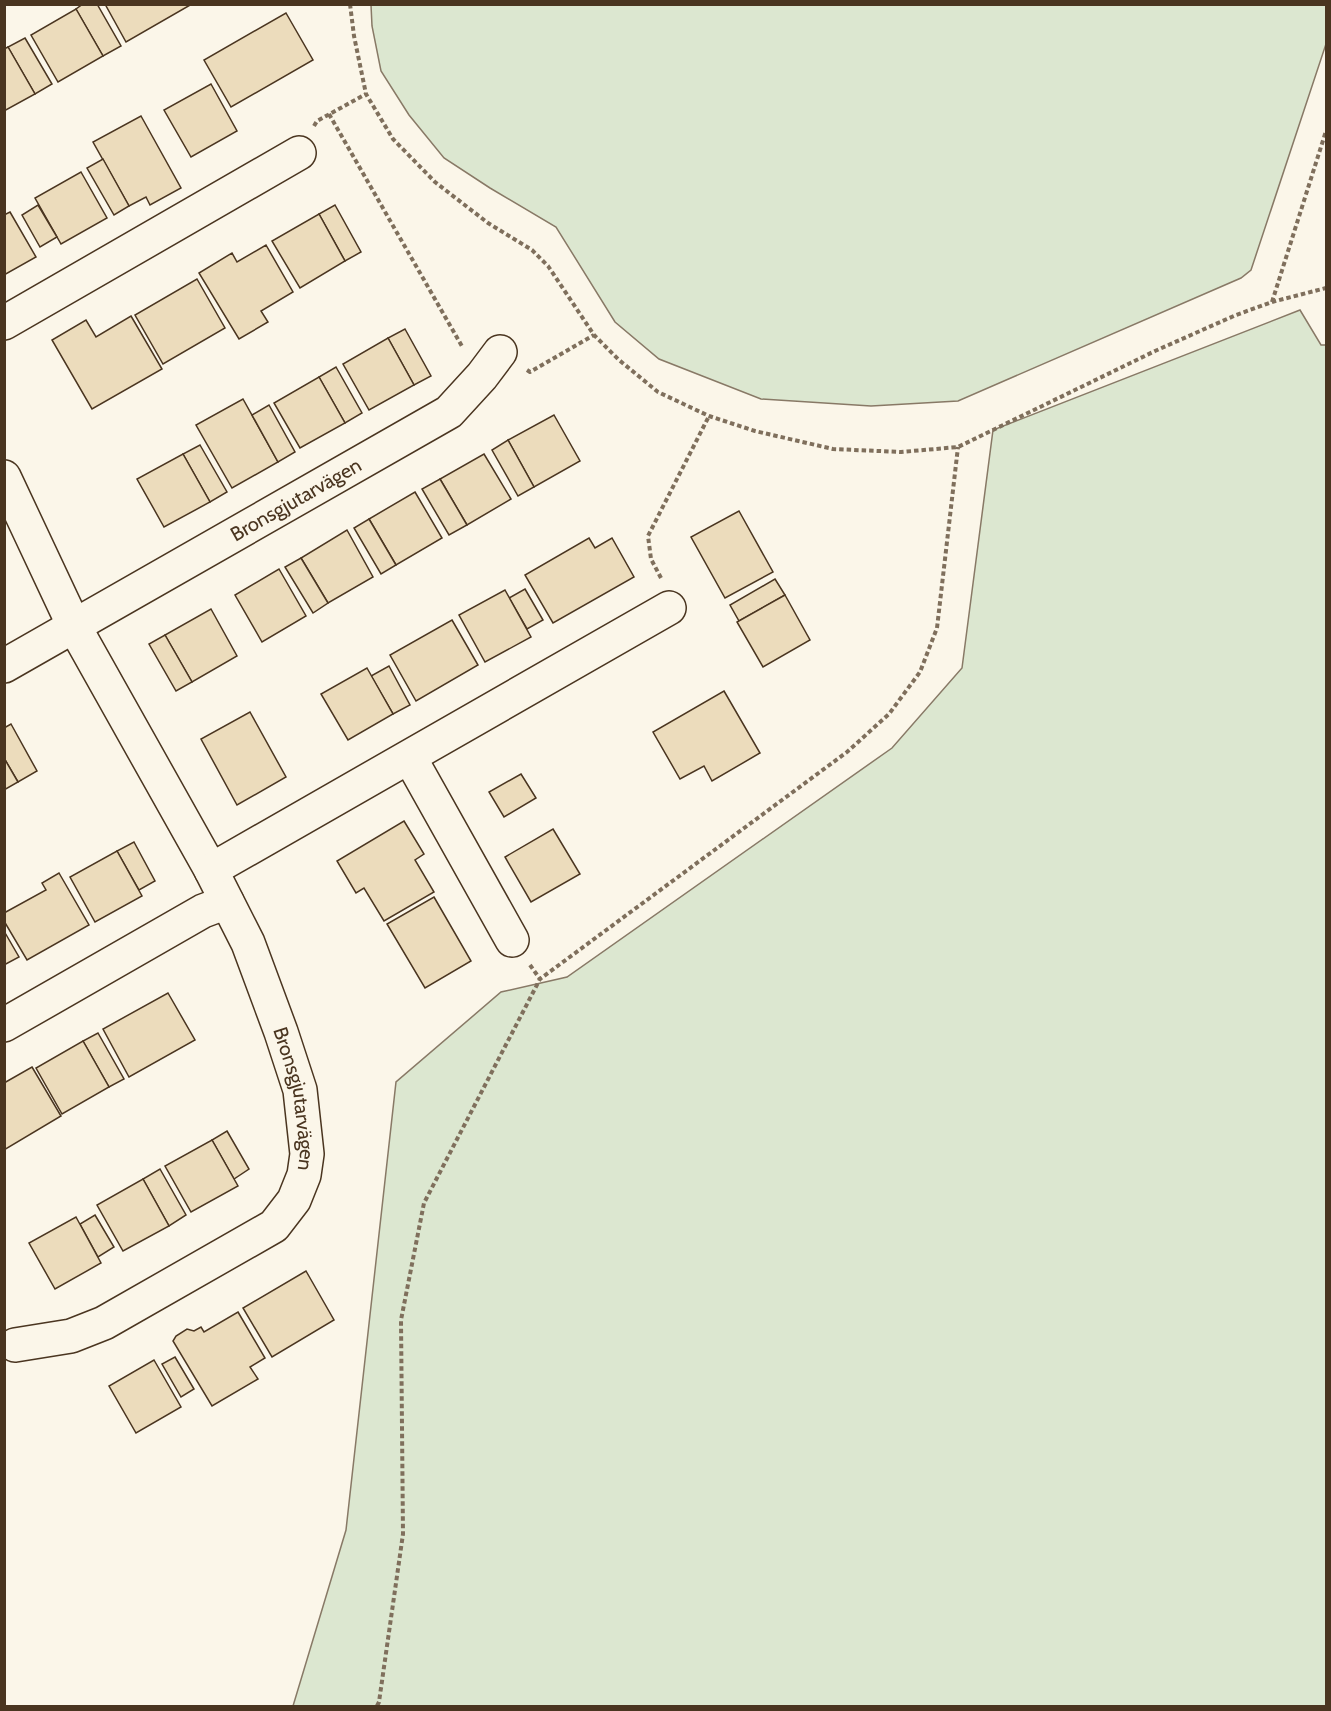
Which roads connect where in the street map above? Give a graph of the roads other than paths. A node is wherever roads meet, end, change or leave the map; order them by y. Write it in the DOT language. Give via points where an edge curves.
graph roads {
  1 [pos="299,153"];
  2 [pos="4,323"];
  3 [pos="500,352"];
  4 [pos="4,477"];
  5 [pos="669,608"];
  6 [pos="74,626"];
  7 [pos="4,666"];
  8 [pos="410,758"];
  9 [pos="211,870"];
  10 [pos="227,902"];
  11 [pos="513,940"];
  12 [pos="4,1025"];
  13 [pos="15,1345"];
  1 -- 2 [label="street"];
  3 -- 6 [label="street, Bronsgjutarvägen" via="449,412"];
  4 -- 6 [label="street, Bronsgjutarvägen"];
  5 -- 8 [label="street"];
  6 -- 7 [label="street, Bronsgjutarvägen"];
  6 -- 9 [label="street, Bronsgjutarvägen"];
  8 -- 9 [label="street"];
  8 -- 11 [label="street"];
  9 -- 10 [label="street, Bronsgjutarvägen"];
  10 -- 12 [label="street" via="203,911"];
  10 -- 13 [label="street, Bronsgjutarvägen" via="248,943 300,1090 307,1154 294,1200 274,1226 104,1323 71,1335"];
}
